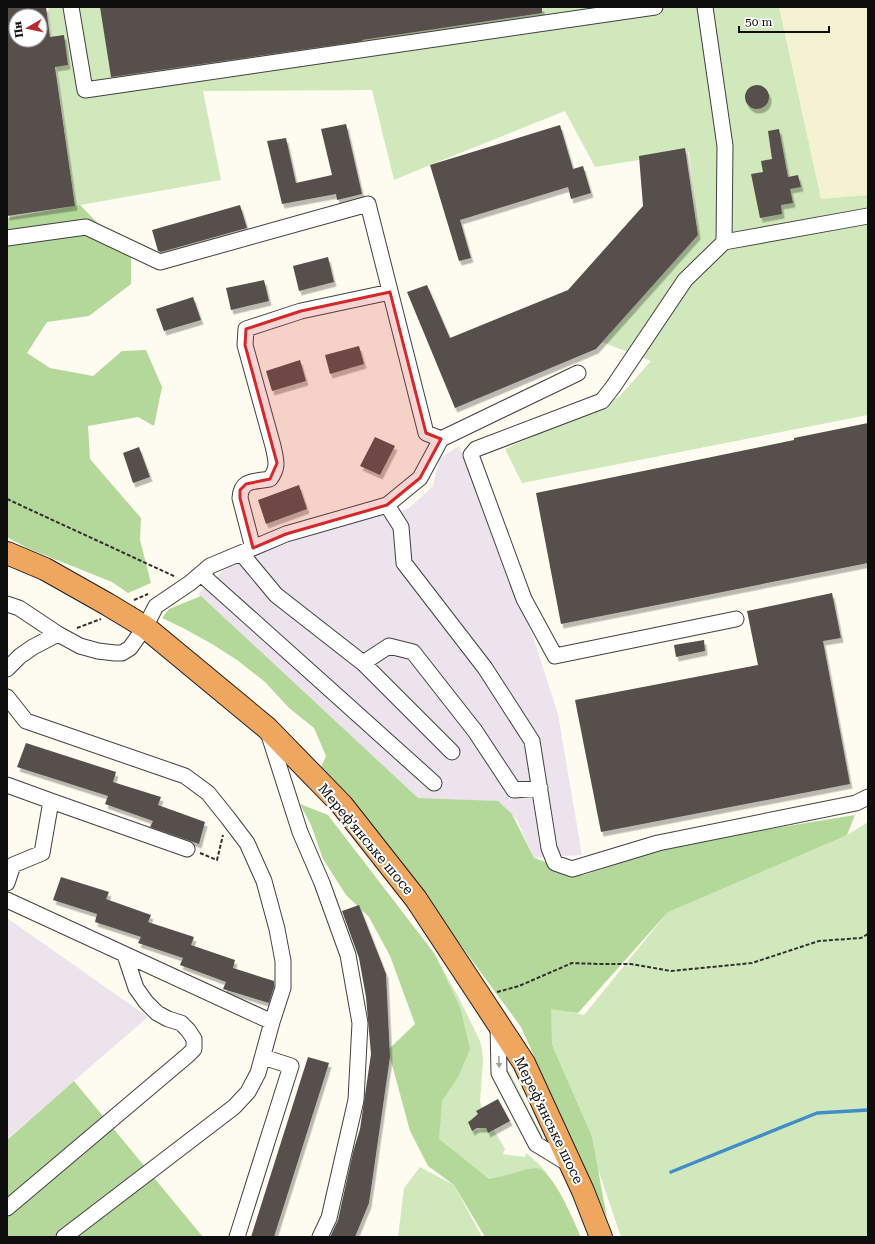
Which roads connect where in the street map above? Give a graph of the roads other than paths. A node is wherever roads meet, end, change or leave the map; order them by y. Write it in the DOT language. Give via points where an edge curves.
graph roads {
  1 [pos="71,7"];
  2 [pos="655,7"];
  3 [pos="705,7"];
  4 [pos="868,216"];
  5 [pos="7,238"];
  6 [pos="724,242"];
  7 [pos="390,292"];
  8 [pos="578,373"];
  9 [pos="441,439"];
  10 [pos="387,505"];
  11 [pos="247,551"];
  12 [pos="7,553"];
  13 [pos="195,579"];
  14 [pos="7,604"];
  15 [pos="736,619"];
  16 [pos="145,627"];
  17 [pos="58,634"];
  18 [pos="364,663"];
  19 [pos="7,669"];
  20 [pos="7,697"];
  21 [pos="267,728"];
  22 [pos="452,752"];
  23 [pos="7,784"];
  24 [pos="434,784"];
  25 [pos="540,788"];
  26 [pos="868,797"];
  27 [pos="51,801"];
  28 [pos="187,849"];
  29 [pos="7,883"];
  30 [pos="7,900"];
  31 [pos="125,955"];
  32 [pos="272,1022"];
  33 [pos="263,1057"];
  34 [pos="7,1208"];
  35 [pos="64,1237"];
  36 [pos="237,1237"];
  37 [pos="320,1237"];
  38 [pos="601,1237"];
  1 -- 2 [label="street" via="85,90"];
  3 -- 6 [label="street" via="725,146"];
  4 -- 6 [label="street"];
  5 -- 7 [label="street" via="86,227 160,262 368,204"];
  6 -- 15 [label="street" via="685,280 602,401 476,449 471,455 524,599 555,656"];
  7 -- 9 [label="street" via="426,433"];
  7 -- 11 [label="street" via="301,311 246,329 245,346 277,463 270,479 246,484 240,490"];
  8 -- 9 [label="street"];
  9 -- 10 [label="street" via="420,478"];
  10 -- 11 [label="street" via="286,534"];
  10 -- 25 [label="street" via="401,527 404,563 484,668 532,741"];
  11 -- 13 [label="street" via="210,566"];
  11 -- 18 [label="street" via="276,595"];
  12 -- 16 [label="highway, Мереф’янське шосе" via="45,569"];
  13 -- 16 [label="street" via="156,606"];
  13 -- 24 [label="street" via="321,681"];
  14 -- 17 [label="street" via="20,608"];
  16 -- 17 [label="street" via="130,648 122,653 80,646"];
  16 -- 21 [label="highway, Мереф’янське шосе"];
  17 -- 19 [label="street" via="33,647"];
  18 -- 22 [label="street"];
  18 -- 25 [label="street" via="389,646 413,652 475,731 514,790"];
  20 -- 32 [label="street" via="26,721 185,776 208,793 247,842 264,881 277,929 282,961 283,988"];
  21 -- 37 [label="street" via="300,832 348,955 360,1023 356,1100 329,1218"];
  21 -- 38 [label="highway, Мереф’янське шосе" via="346,811 416,899 498,1023 524,1063 572,1166"];
  23 -- 27 [label="street"];
  25 -- 26 [label="street" via="549,848 555,863 572,869 658,842 856,803"];
  27 -- 28 [label="street"];
  27 -- 29 [label="street" via="42,853 13,865"];
  30 -- 31 [label="street"];
  31 -- 32 [label="street"];
  31 -- 34 [label="street" via="136,988 146,1002 157,1013 181,1023 194,1039 194,1048 188,1056"];
  32 -- 33 [label="street"];
  33 -- 35 [label="street" via="248,1092 234,1107"];
  33 -- 36 [label="street" via="292,1066"];
}
